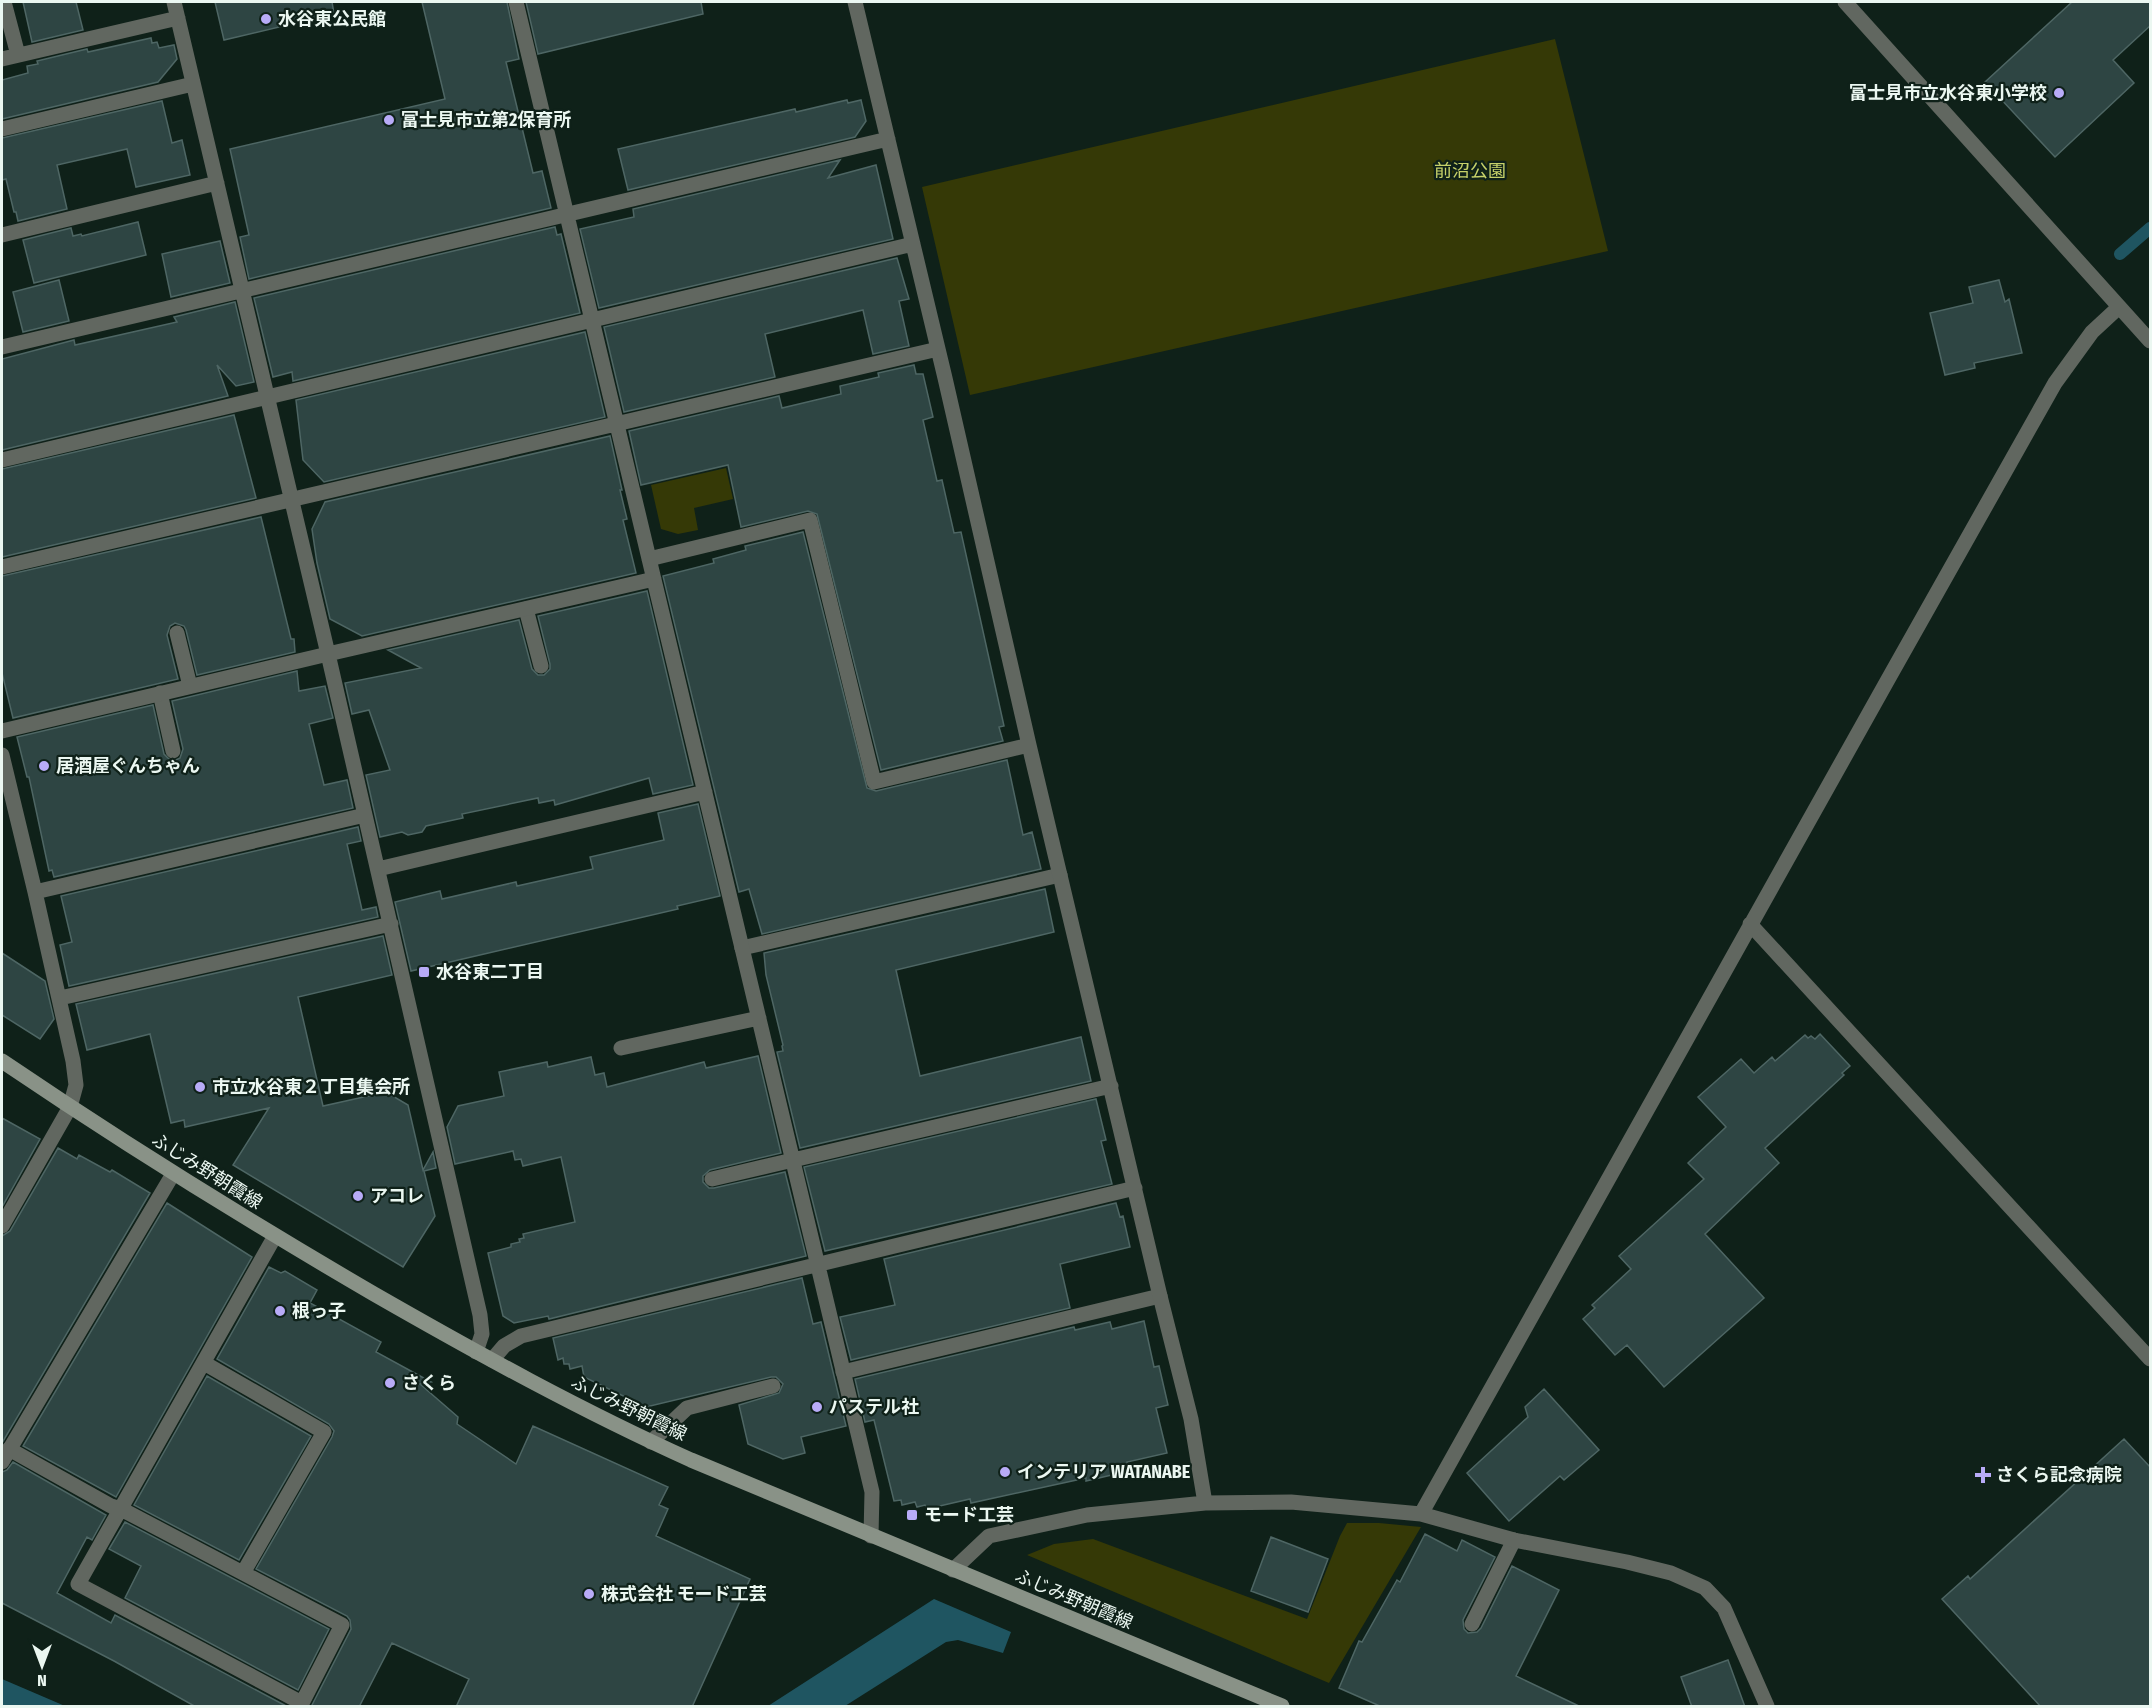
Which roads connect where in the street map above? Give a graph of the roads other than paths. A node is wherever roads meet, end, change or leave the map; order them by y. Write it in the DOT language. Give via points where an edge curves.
graph roads {
  1 [pos="4,2"];
  2 [pos="174,2"];
  3 [pos="855,2"];
  4 [pos="1845,2"];
  5 [pos="522,3"];
  6 [pos="178,18"];
  7 [pos="18,55"];
  8 [pos="2,59"];
  9 [pos="193,84"];
  10 [pos="2,129"];
  11 [pos="888,139"];
  12 [pos="217,183"];
  13 [pos="567,214"];
  14 [pos="2,235"];
  15 [pos="913,244"];
  16 [pos="243,291"];
  17 [pos="2119,307"];
  18 [pos="592,320"];
  19 [pos="2151,341"];
  20 [pos="2,347"];
  21 [pos="938,349"];
  22 [pos="267,396"];
  23 [pos="617,424"];
  24 [pos="2,460"];
  25 [pos="291,500"];
  26 [pos="649,559"];
  27 [pos="2,567"];
  28 [pos="654,579"];
  29 [pos="526,609"];
  30 [pos="177,633"];
  31 [pos="328,654"];
  32 [pos="541,666"];
  33 [pos="190,686"];
  34 [pos="160,693"];
  35 [pos="2,732"];
  36 [pos="1029,745"];
  37 [pos="173,751"];
  38 [pos="2,755"];
  39 [pos="705,792"];
  40 [pos="365,815"];
  41 [pos="378,869"];
  42 [pos="1060,875"];
  43 [pos="35,892"];
  44 [pos="391,924"];
  45 [pos="1750,924"];
  46 [pos="742,948"];
  47 [pos="60,998"];
  48 [pos="759,1018"];
  49 [pos="621,1048"];
  50 [pos="2,1061"];
  51 [pos="1111,1086"];
  52 [pos="70,1107"];
  53 [pos="793,1160"];
  54 [pos="173,1174"];
  55 [pos="712,1179"];
  56 [pos="1135,1188"];
  57 [pos="2,1226"];
  58 [pos="275,1236"];
  59 [pos="818,1265"];
  60 [pos="1160,1296"];
  61 [pos="476,1352"];
  62 [pos="2151,1359"];
  63 [pos="492,1360"];
  64 [pos="204,1363"];
  65 [pos="843,1372"];
  66 [pos="773,1386"];
  67 [pos="651,1442"];
  68 [pos="5,1456"];
  69 [pos="1205,1503"];
  70 [pos="121,1509"];
  71 [pos="1421,1514"];
  72 [pos="871,1536"];
  73 [pos="1514,1540"];
  74 [pos="953,1570"];
  75 [pos="243,1573"];
  76 [pos="1472,1624"];
  77 [pos="1282,1707"];
  78 [pos="1767,1707"];
  1 -- 7 [label="street"];
  2 -- 6 [label="street"];
  3 -- 11 [label="street"];
  4 -- 17 [label="street"];
  5 -- 13 [label="street"];
  6 -- 7 [label="street"];
  6 -- 9 [label="street"];
  7 -- 8 [label="street"];
  9 -- 10 [label="street"];
  9 -- 12 [label="street"];
  11 -- 13 [label="street"];
  11 -- 15 [label="street"];
  12 -- 14 [label="street"];
  12 -- 16 [label="street"];
  13 -- 16 [label="street"];
  13 -- 18 [label="street"];
  15 -- 18 [label="street"];
  15 -- 21 [label="street"];
  16 -- 20 [label="street"];
  16 -- 22 [label="street"];
  17 -- 19 [label="street"];
  17 -- 45 [label="street" via="2092,332 2055,383"];
  18 -- 22 [label="street"];
  18 -- 23 [label="street"];
  21 -- 23 [label="street"];
  21 -- 36 [label="street"];
  22 -- 24 [label="street"];
  22 -- 25 [label="street"];
  23 -- 25 [label="street"];
  23 -- 26 [label="street"];
  25 -- 27 [label="street"];
  25 -- 31 [label="street"];
  26 -- 28 [label="street"];
  26 -- 36 [label="street" via="810,520 874,782"];
  28 -- 29 [label="street"];
  28 -- 39 [label="street"];
  29 -- 31 [label="street"];
  29 -- 32 [label="street"];
  30 -- 33 [label="street"];
  31 -- 33 [label="street"];
  31 -- 40 [label="street"];
  33 -- 34 [label="street"];
  34 -- 35 [label="street"];
  34 -- 37 [label="street"];
  36 -- 42 [label="street"];
  38 -- 43 [label="street"];
  39 -- 41 [label="street"];
  39 -- 46 [label="street"];
  40 -- 41 [label="street"];
  40 -- 43 [label="street"];
  41 -- 44 [label="street"];
  42 -- 46 [label="street"];
  42 -- 51 [label="street"];
  43 -- 47 [label="street"];
  44 -- 47 [label="street"];
  44 -- 61 [label="street" via="480,1316 482,1334"];
  45 -- 62 [label="street"];
  45 -- 71 [label="street"];
  46 -- 48 [label="street"];
  47 -- 52 [label="street" via="76,1085"];
  48 -- 49 [label="street"];
  48 -- 53 [label="street"];
  50 -- 52 [label="main road, ふじみ野朝霞線"];
  51 -- 53 [label="street"];
  51 -- 56 [label="street"];
  52 -- 54 [label="main road, ふじみ野朝霞線"];
  52 -- 57 [label="street"];
  53 -- 55 [label="street"];
  53 -- 59 [label="street"];
  54 -- 58 [label="main road, ふじみ野朝霞線"];
  54 -- 68 [label="street"];
  56 -- 59 [label="street"];
  56 -- 60 [label="street"];
  58 -- 61 [label="main road, ふじみ野朝霞線"];
  58 -- 64 [label="street"];
  59 -- 63 [label="street" via="521,1336 504,1346"];
  59 -- 65 [label="street"];
  60 -- 65 [label="street"];
  60 -- 69 [label="street" via="1191,1419"];
  61 -- 63 [label="main road, ふじみ野朝霞線"];
  63 -- 67 [label="main road, ふじみ野朝霞線"];
  64 -- 70 [label="street"];
  64 -- 75 [label="street" via="324,1432"];
  65 -- 72 [label="street" via="872,1492"];
  66 -- 67 [label="street" via="687,1408"];
  67 -- 72 [label="main road, ふじみ野朝霞線"];
  68 -- 70 [label="street"];
  69 -- 71 [label="street" via="1291,1502"];
  69 -- 74 [label="street" via="1087,1515 989,1536"];
  70 -- 75 [label="street"];
  70 -- 75 [label="street" via="78,1584 302,1703 342,1625"];
  71 -- 73 [label="street"];
  72 -- 74 [label="main road, ふじみ野朝霞線"];
  73 -- 76 [label="street"];
  73 -- 78 [label="street" via="1638,1565 1704,1588 1724,1608"];
  74 -- 77 [label="main road, ふじみ野朝霞線"];
}
